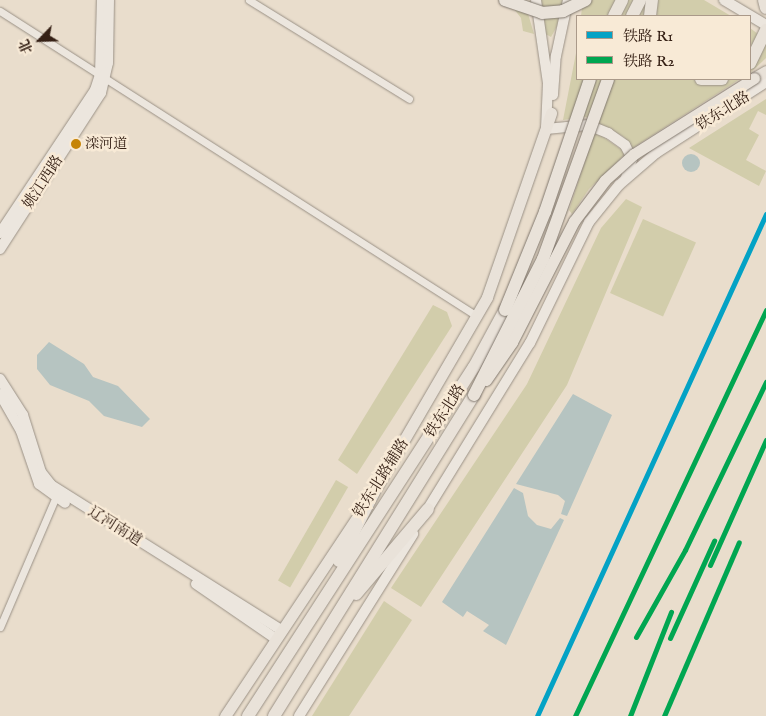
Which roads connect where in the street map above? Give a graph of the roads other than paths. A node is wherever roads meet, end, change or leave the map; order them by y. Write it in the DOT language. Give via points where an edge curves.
graph roads {
  1 [pos="102,0"];
  2 [pos="109,0"];
  3 [pos="249,0"];
  4 [pos="505,0"];
  5 [pos="536,0"];
  6 [pos="568,0"];
  7 [pos="586,0"];
  8 [pos="615,0"];
  9 [pos="622,0"];
  10 [pos="640,0"];
  11 [pos="652,0"];
  12 [pos="724,0"];
  13 [pos="764,0"];
  14 [pos="766,8"];
  15 [pos="0,11"];
  16 [pos="613,15"];
  17 [pos="614,15"];
  18 [pos="632,15"];
  19 [pos="650,15"];
  20 [pos="749,15"];
  21 [pos="751,16"];
  22 [pos="766,25"];
  23 [pos="766,30"];
  24 [pos="751,61"];
  25 [pos="766,71"];
  26 [pos="103,77"];
  27 [pos="590,80"];
  28 [pos="608,80"];
  29 [pos="766,82"];
  30 [pos="409,99"];
  31 [pos="551,113"];
  32 [pos="546,129"];
  33 [pos="626,178"];
  34 [pos="0,233"];
  35 [pos="0,249"];
  36 [pos="477,316"];
  37 [pos="0,379"];
  38 [pos="0,394"];
  39 [pos="474,395"];
  40 [pos="374,492"];
  41 [pos="57,493"];
  42 [pos="428,509"];
  43 [pos="312,615"];
  44 [pos="331,625"];
  45 [pos="0,628"];
  46 [pos="279,634"];
  47 [pos="226,716"];
  48 [pos="248,716"];
  49 [pos="274,716"];
  50 [pos="299,716"];
  1 -- 26 [label="street"];
  2 -- 26 [label="street, 姚江西路"];
  3 -- 30 [label="street"];
  4 -- 7 [label="highway, bridge" via="522,9 548,13"];
  5 -- 32 [label="street" via="548,83"];
  6 -- 31 [label="street" via="556,56"];
  8 -- 16 [label="highway"];
  9 -- 17 [label="highway"];
  10 -- 18 [label="highway"];
  11 -- 19 [label="highway"];
  12 -- 20 [label="street"];
  13 -- 14 [label="highway"];
  15 -- 26 [label="street"];
  21 -- 22 [label="street"];
  23 -- 24 [label="highway"];
  25 -- 39 [label="main road, bridge" via="634,154 605,180 574,221 512,342"];
  26 -- 34 [label="street, 姚江西路"];
  26 -- 35 [label="street, 姚江西路"];
  26 -- 36 [label="street"];
  27 -- 43 [label="highway, 铁东北路, bridge" via="545,212 504,310 474,367"];
  28 -- 39 [label="highway, 铁东北路, bridge" via="542,259"];
  29 -- 33 [label="street, 铁东北路" via="656,153"];
  31 -- 32 [label="main road, 铁东北路辅路"];
  32 -- 33 [label="street" via="588,125 608,133 625,145 632,159"];
  32 -- 36 [label="main road, 铁东北路辅路" via="500,265"];
  33 -- 42 [label="street, 铁东北路" via="589,222 496,401"];
  36 -- 40 [label="main road, 铁东北路辅路"];
  37 -- 41 [label="street, 辽河南道" via="24,415 44,477"];
  38 -- 41 [label="street, 辽河南道" via="21,431 36,478"];
  39 -- 44 [label="highway, 铁东北路"];
  40 -- 43 [label="highway"];
  40 -- 46 [label="main road, 铁东北路辅路"];
  41 -- 45 [label="street"];
  41 -- 46 [label="street, 辽河南道"];
  42 -- 44 [label="highway"];
  42 -- 50 [label="street"];
  43 -- 48 [label="highway, 铁东北路"];
  44 -- 49 [label="highway, 铁东北路"];
  46 -- 47 [label="main road, 铁东北路辅路"];
}
